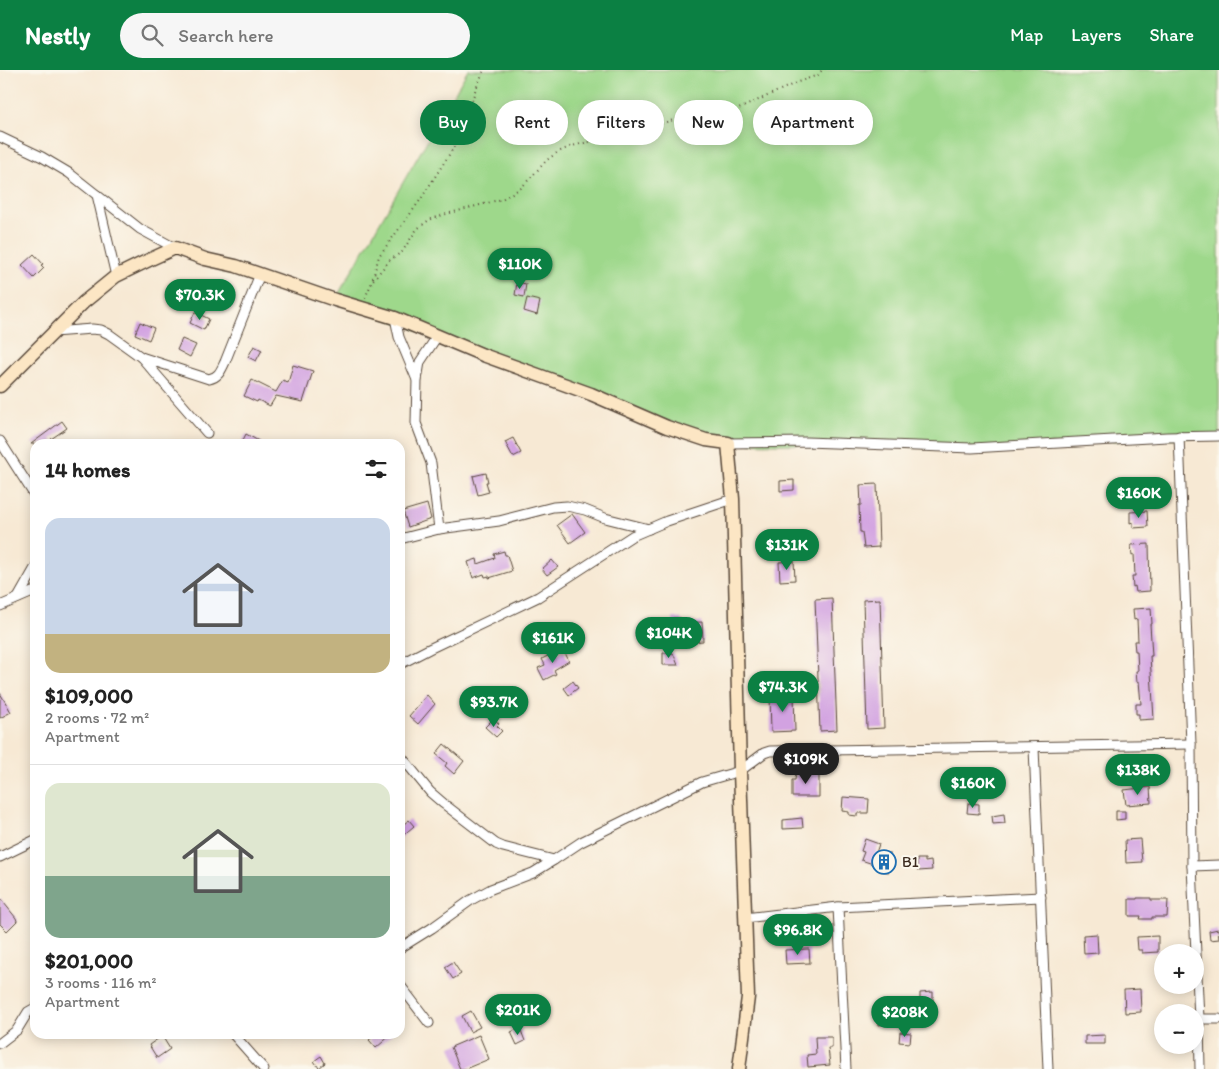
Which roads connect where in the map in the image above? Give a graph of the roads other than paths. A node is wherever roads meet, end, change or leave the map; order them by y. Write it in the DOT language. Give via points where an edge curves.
graph roads {
  1 [pos="0,137"];
  2 [pos="97,195"];
  3 [pos="175,248"];
  4 [pos="260,274"];
  5 [pos="116,276"];
  6 [pos="395,318"];
  7 [pos="53,332"];
  8 [pos="438,335"];
  9 [pos="141,357"];
  10 [pos="417,380"];
  11 [pos="0,385"];
  12 [pos="207,433"];
  13 [pos="1179,436"];
  14 [pos="1219,436"];
  15 [pos="0,441"];
  16 [pos="728,443"];
  17 [pos="30,488"];
  18 [pos="734,499"];
  19 [pos="439,529"];
  20 [pos="648,529"];
  21 [pos="405,538"];
  22 [pos="30,577"];
  23 [pos="30,593"];
  24 [pos="18,598"];
  25 [pos="0,606"];
  26 [pos="405,661"];
  27 [pos="1191,744"];
  28 [pos="1034,748"];
  29 [pos="405,761"];
  30 [pos="740,772"];
  31 [pos="30,842"];
  32 [pos="0,857"];
  33 [pos="554,860"];
  34 [pos="1192,866"];
  35 [pos="1219,866"];
  36 [pos="1041,898"];
  37 [pos="838,907"];
  38 [pos="745,918"];
  39 [pos="405,945"];
  40 [pos="405,991"];
  41 [pos="1197,1004"];
  42 [pos="30,1011"];
  43 [pos="1204,1019"];
  44 [pos="1219,1019"];
  45 [pos="429,1023"];
  46 [pos="237,1039"];
  47 [pos="0,1043"];
  48 [pos="1199,1054"];
  49 [pos="264,1069"];
  50 [pos="739,1069"];
  51 [pos="846,1069"];
  52 [pos="1048,1069"];
  53 [pos="1200,1069"];
  1 -- 2 [label="street" via="69,173"];
  2 -- 3 [label="street" via="140,229"];
  2 -- 5 [label="street"];
  3 -- 4 [label="street"];
  3 -- 5 [label="street"];
  4 -- 6 [label="street"];
  4 -- 9 [label="street" via="225,362 214,378"];
  5 -- 7 [label="street"];
  6 -- 8 [label="street"];
  6 -- 10 [label="street" via="399,337"];
  7 -- 9 [label="street" via="101,330"];
  7 -- 11 [label="street"];
  8 -- 10 [label="street" via="420,362"];
  8 -- 16 [label="street" via="667,427 706,440"];
  9 -- 12 [label="street"];
  10 -- 19 [label="street" via="416,423 430,463"];
  13 -- 14 [label="street"];
  13 -- 16 [label="street" via="972,448 806,442"];
  13 -- 27 [label="street"];
  15 -- 17 [label="street"];
  16 -- 18 [label="street"];
  18 -- 20 [label="street"];
  18 -- 30 [label="street"];
  19 -- 20 [label="street" via="499,521 567,506"];
  19 -- 21 [label="street"];
  20 -- 26 [label="street" via="538,597"];
  22 -- 24 [label="street"];
  23 -- 24 [label="street"];
  24 -- 25 [label="street"];
  27 -- 28 [label="street"];
  27 -- 34 [label="street"];
  28 -- 30 [label="street" via="770,751"];
  28 -- 36 [label="street"];
  29 -- 33 [label="street" via="430,792 496,844"];
  30 -- 33 [label="street" via="702,782 581,842"];
  30 -- 38 [label="street"];
  31 -- 32 [label="street"];
  33 -- 39 [label="street" via="533,873 490,889"];
  34 -- 35 [label="street"];
  34 -- 41 [label="street"];
  36 -- 37 [label="street"];
  36 -- 52 [label="street"];
  37 -- 38 [label="street"];
  37 -- 51 [label="street"];
  38 -- 50 [label="street" via="748,997"];
  40 -- 45 [label="street"];
  42 -- 47 [label="street" via="17,1030"];
  43 -- 44 [label="street"];
  46 -- 49 [label="street"];
  48 -- 53 [label="street"];
}
